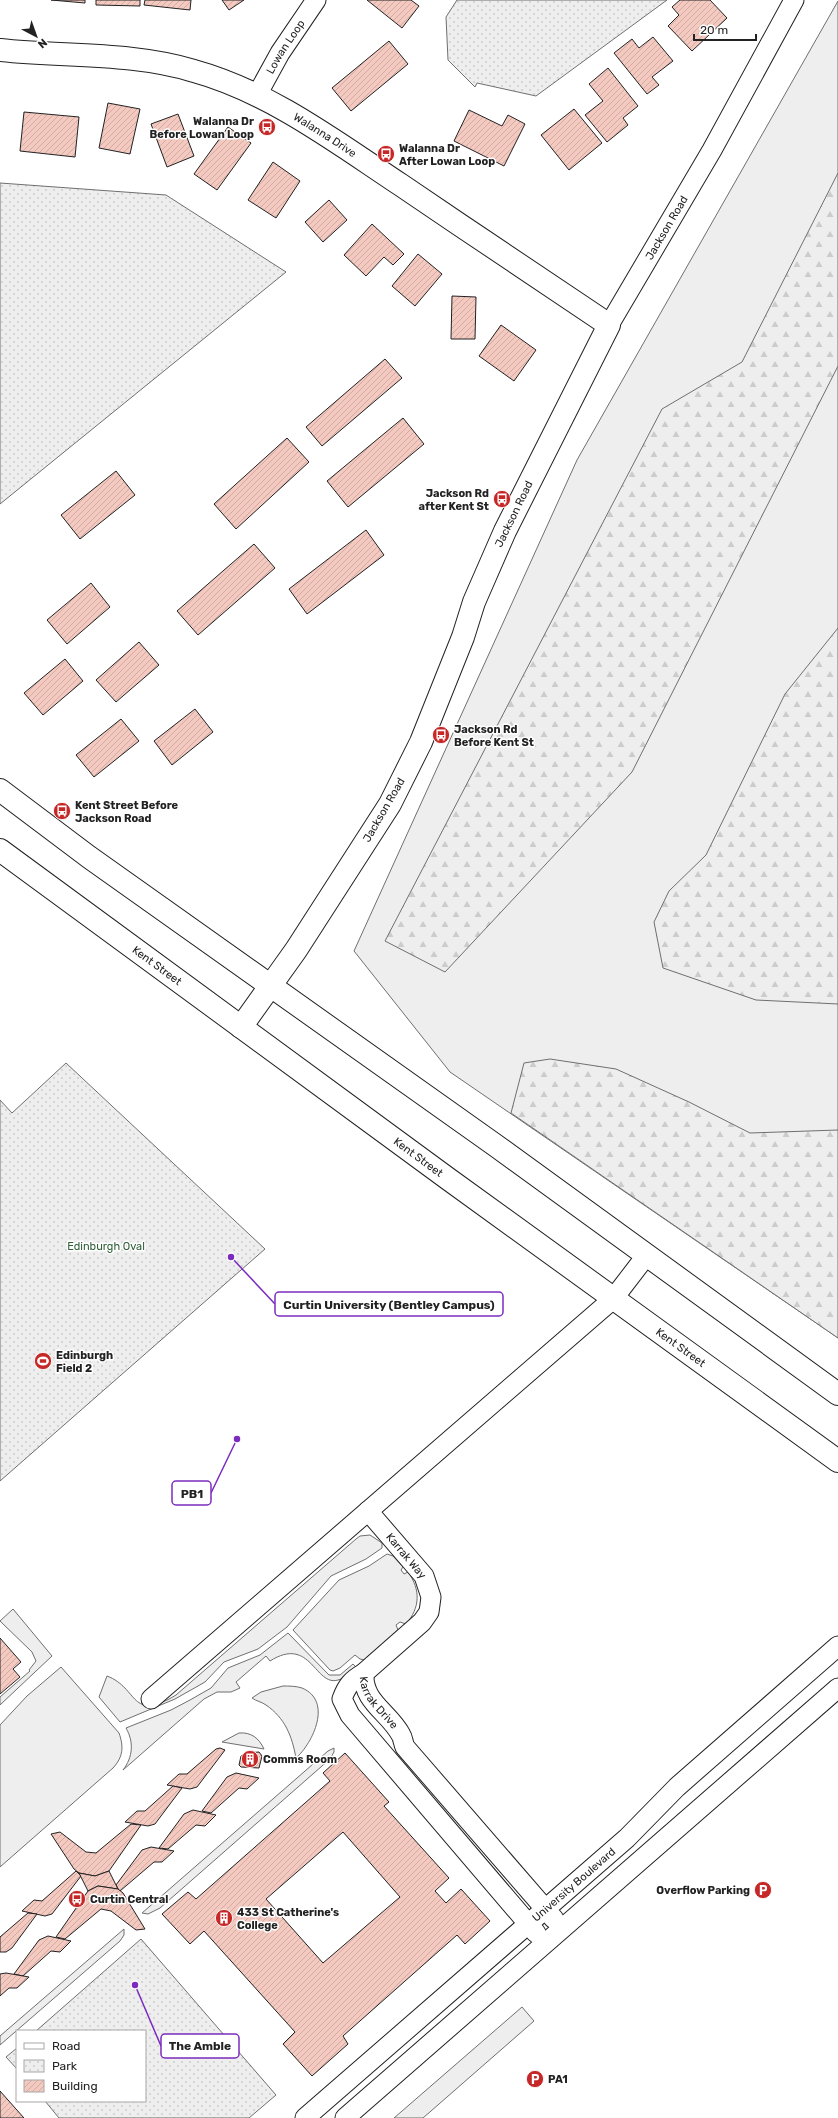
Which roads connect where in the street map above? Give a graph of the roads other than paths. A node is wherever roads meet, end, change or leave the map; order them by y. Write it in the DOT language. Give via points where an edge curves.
graph roads {
  1 [pos="316,0"];
  2 [pos="794,0"];
  3 [pos="0,50"];
  4 [pos="257,95"];
  5 [pos="609,325"];
  6 [pos="0,790"];
  7 [pos="0,850"];
  8 [pos="270,986"];
  9 [pos="241,1028"];
  10 [pos="646,1256"];
  11 [pos="614,1299"];
  12 [pos="838,1394"];
  13 [pos="838,1461"];
  14 [pos="368,1511"];
  15 [pos="838,1646"];
  16 [pos="364,1673"];
  17 [pos="838,1688"];
  18 [pos="152,1699"];
  19 [pos="546,1909"];
  20 [pos="528,1924"];
  21 [pos="562,1929"];
  22 [pos="544,1944"];
  23 [pos="305,2118"];
  24 [pos="345,2118"];
  1 -- 4 [label="street, Lowan Loop" via="280,53"];
  2 -- 5 [label="street, Jackson Road" via="712,150"];
  3 -- 4 [label="main road, Walanna Drive" via="158,62 194,70"];
  4 -- 5 [label="main road, Walanna Drive" via="374,167"];
  5 -- 8 [label="main road, Jackson Road" via="505,531 474,602 463,637 421,742 393,798"];
  6 -- 8 [label="main road"];
  7 -- 9 [label="main road, Kent Street"];
  8 -- 9 [label="main road, Jackson Road"];
  8 -- 10 [label="main road"];
  9 -- 11 [label="main road, Kent Street"];
  10 -- 11 [label="street"];
  10 -- 12 [label="main road"];
  11 -- 13 [label="main road, Kent Street"];
  11 -- 14 [label="street"];
  14 -- 16 [label="street, Karrak Way" via="424,1576 431,1597 428,1612 422,1622"];
  14 -- 18 [label="street"];
  15 -- 19 [label="street, University Boulevard" via="677,1787 627,1838"];
  16 -- 19 [label="street, Karrak Drive" via="363,1683 367,1693 401,1734 404,1747"];
  16 -- 20 [label="street, Karrak Drive" via="346,1687 342,1699 350,1715"];
  17 -- 21 [label="street"];
  19 -- 20 [label="street, University Boulevard"];
  19 -- 21 [label="street, Karrak Drive"];
  20 -- 22 [label="street, Karrak Drive"];
  20 -- 23 [label="street, University Boulevard"];
  21 -- 22 [label="street"];
  22 -- 24 [label="street"];
}
